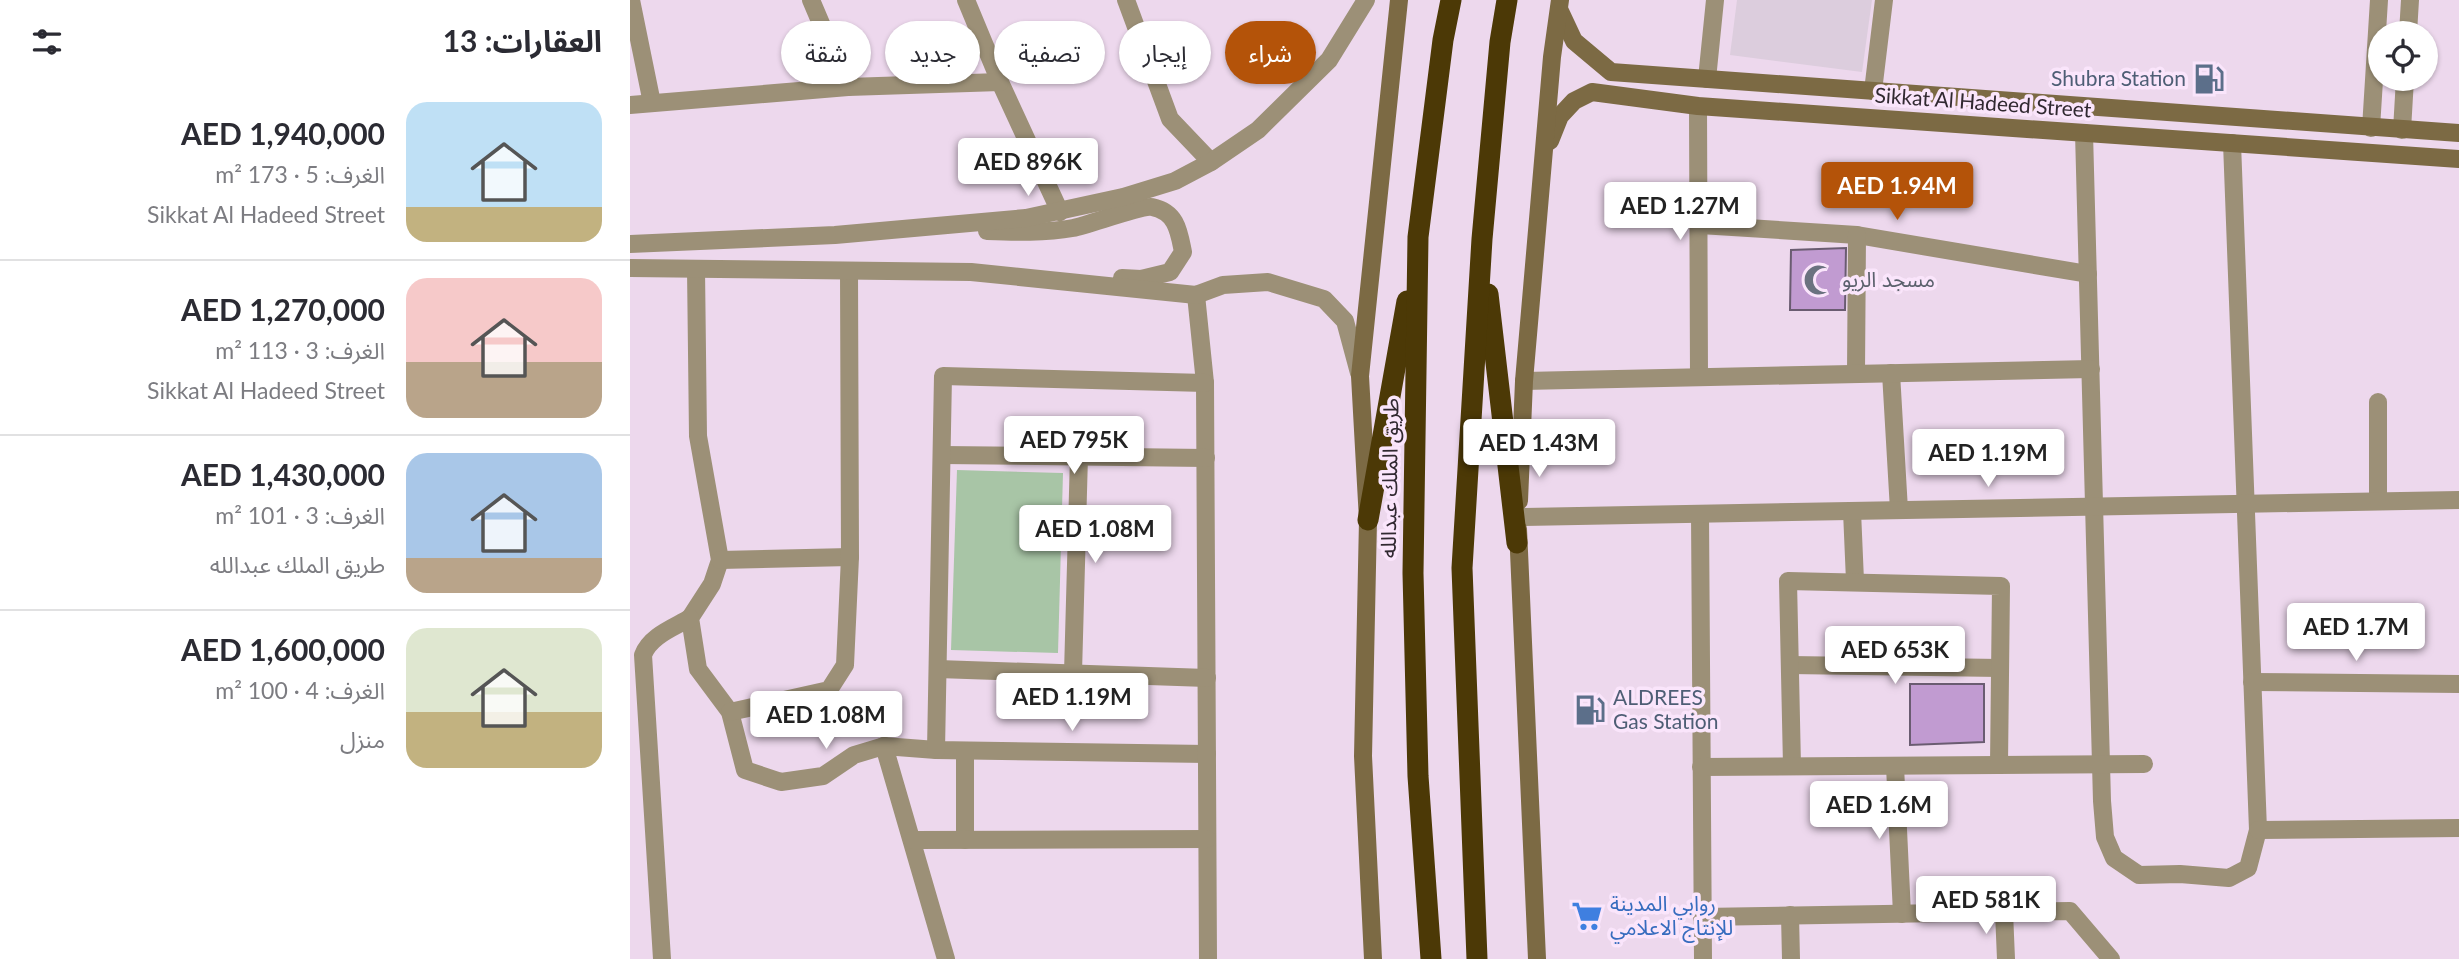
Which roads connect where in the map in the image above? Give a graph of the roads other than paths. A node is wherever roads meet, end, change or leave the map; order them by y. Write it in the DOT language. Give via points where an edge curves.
graph roads {
  1 [pos="631,0"];
  2 [pos="811,0"];
  3 [pos="966,0"];
  4 [pos="1126,0"];
  5 [pos="1366,0"];
  6 [pos="1399,0"];
  7 [pos="1449,0"];
  8 [pos="1509,0"];
  9 [pos="1715,0"];
  10 [pos="1884,0"];
  11 [pos="2379,0"];
  12 [pos="2410,0"];
  13 [pos="1559,5"];
  14 [pos="2409,21"];
  15 [pos="994,68"];
  16 [pos="1611,72"];
  17 [pos="1707,79"];
  18 [pos="994,82"];
  19 [pos="1001,84"];
  20 [pos="848,87"];
  21 [pos="2404,91"];
  22 [pos="1873,92"];
  23 [pos="1611,93"];
  24 [pos="652,103"];
  25 [pos="630,105"];
  26 [pos="1698,106"];
  27 [pos="2371,128"];
  28 [pos="2402,130"];
  29 [pos="2084,133"];
  30 [pos="2459,133"];
  31 [pos="2232,143"];
  32 [pos="2459,159"];
  33 [pos="1542,160"];
  34 [pos="1211,162"];
  35 [pos="1060,212"];
  36 [pos="1700,225"];
  37 [pos="905,229"];
  38 [pos="1857,235"];
  39 [pos="1418,237"];
  40 [pos="1482,239"];
  41 [pos="630,244"];
  42 [pos="630,268"];
  43 [pos="696,269"];
  44 [pos="849,271"];
  45 [pos="971,272"];
  46 [pos="2088,274"];
  47 [pos="1196,295"];
  48 [pos="2091,369"];
  49 [pos="1856,373"];
  50 [pos="1891,373"];
  51 [pos="1360,376"];
  52 [pos="1699,377"];
  53 [pos="1524,381"];
  54 [pos="1205,383"];
  55 [pos="2378,402"];
  56 [pos="942,455"];
  57 [pos="1079,456"];
  58 [pos="1206,458"];
  59 [pos="2459,500"];
  60 [pos="2378,501"];
  61 [pos="2246,504"];
  62 [pos="2095,507"];
  63 [pos="1899,510"];
  64 [pos="1852,511"];
  65 [pos="1700,514"];
  66 [pos="1518,517"];
  67 [pos="1368,520"];
  68 [pos="1517,542"];
  69 [pos="850,557"];
  70 [pos="720,560"];
  71 [pos="1855,581"];
  72 [pos="690,618"];
  73 [pos="1790,666"];
  74 [pos="2000,668"];
  75 [pos="938,669"];
  76 [pos="1073,673"];
  77 [pos="1207,678"];
  78 [pos="2252,682"];
  79 [pos="2459,684"];
  80 [pos="730,712"];
  81 [pos="884,746"];
  82 [pos="936,750"];
  83 [pos="965,751"];
  84 [pos="1207,754"];
  85 [pos="1999,764"];
  86 [pos="2103,764"];
  87 [pos="2144,764"];
  88 [pos="1792,766"];
  89 [pos="1895,766"];
  90 [pos="1701,767"];
  91 [pos="2459,828"];
  92 [pos="2258,830"];
  93 [pos="1207,839"];
  94 [pos="913,840"];
  95 [pos="965,840"];
  96 [pos="2004,912"];
  97 [pos="1902,914"];
  98 [pos="1790,915"];
  99 [pos="1702,917"];
  100 [pos="662,959"];
  101 [pos="946,959"];
  102 [pos="1208,959"];
  103 [pos="1373,959"];
  104 [pos="1431,959"];
  105 [pos="1477,959"];
  106 [pos="1537,959"];
  107 [pos="1703,959"];
  108 [pos="1791,959"];
  109 [pos="2006,959"];
  110 [pos="2111,959"];
  1 -- 24 [label="street"];
  2 -- 20 [label="street"];
  3 -- 15 [label="street"];
  4 -- 34 [label="street" via="1170,119"];
  5 -- 34 [label="street" via="1329,60 1258,130"];
  6 -- 51 [label="main road"];
  7 -- 39 [label="highway, طريق الملك عبدالله"];
  8 -- 40 [label="highway" via="1500,42"];
  9 -- 17 [label="street"];
  10 -- 22 [label="street"];
  11 -- 27 [label="street"];
  12 -- 14 [label="street"];
  13 -- 16 [label="main road" via="1574,41"];
  13 -- 33 [label="main road"];
  16 -- 17 [label="main road, Sikkat Al Hadeed Street"];
  16 -- 23 [label="main road"];
  17 -- 22 [label="main road, Sikkat Al Hadeed Street"];
  18 -- 20 [label="street"];
  19 -- 35 [label="street"];
  20 -- 24 [label="street"];
  21 -- 28 [label="street"];
  22 -- 27 [label="main road, Sikkat Al Hadeed Street"];
  23 -- 26 [label="main road, Sikkat Al Hadeed Street"];
  23 -- 33 [label="main road, Sikkat Al Hadeed Street" via="1592,92 1574,101 1560,116"];
  24 -- 25 [label="street"];
  26 -- 29 [label="main road, Sikkat Al Hadeed Street"];
  26 -- 36 [label="street"];
  27 -- 28 [label="main road, Sikkat Al Hadeed Street"];
  28 -- 30 [label="main road, Sikkat Al Hadeed Street"];
  29 -- 31 [label="main road, Sikkat Al Hadeed Street"];
  29 -- 46 [label="street"];
  31 -- 32 [label="main road, Sikkat Al Hadeed Street"];
  31 -- 61 [label="street"];
  33 -- 53 [label="main road"];
  34 -- 35 [label="street" via="1175,181"];
  35 -- 37 [label="street"];
  36 -- 38 [label="street"];
  36 -- 52 [label="street"];
  37 -- 41 [label="street"];
  37 -- 45 [label="street" via="1017,232 1072,228 1150,206 1165,212 1178,226 1183,252 1170,272 1141,279"];
  38 -- 46 [label="street"];
  38 -- 49 [label="street"];
  39 -- 67 [label="highway"];
  39 -- 104 [label="highway, طريق الملك عبدالله" via="1413,573 1418,776"];
  40 -- 68 [label="highway"];
  40 -- 105 [label="highway" via="1461,568"];
  42 -- 43 [label="street"];
  43 -- 44 [label="street"];
  43 -- 70 [label="street" via="698,436"];
  44 -- 45 [label="street"];
  44 -- 69 [label="street"];
  45 -- 47 [label="street"];
  46 -- 48 [label="street"];
  47 -- 51 [label="street" via="1223,285 1268,282 1324,299 1345,321"];
  47 -- 54 [label="street"];
  48 -- 50 [label="street"];
  48 -- 62 [label="street"];
  49 -- 50 [label="street"];
  49 -- 52 [label="street"];
  50 -- 63 [label="street"];
  51 -- 67 [label="main road"];
  52 -- 53 [label="street"];
  53 -- 66 [label="main road"];
  54 -- 56 [label="street" via="943,376"];
  54 -- 58 [label="street"];
  55 -- 60 [label="street"];
  56 -- 57 [label="street"];
  56 -- 75 [label="street"];
  57 -- 58 [label="street"];
  57 -- 76 [label="street"];
  58 -- 77 [label="street"];
  59 -- 60 [label="street"];
  60 -- 61 [label="street"];
  61 -- 62 [label="street"];
  61 -- 78 [label="street"];
  62 -- 63 [label="street"];
  62 -- 86 [label="street"];
  63 -- 64 [label="street"];
  64 -- 65 [label="street"];
  64 -- 71 [label="street"];
  65 -- 66 [label="street"];
  65 -- 90 [label="street"];
  66 -- 68 [label="main road"];
  67 -- 103 [label="main road" via="1363,756"];
  68 -- 106 [label="main road"];
  69 -- 70 [label="street"];
  69 -- 80 [label="street" via="845,665 829,690"];
  70 -- 72 [label="street" via="712,584"];
  71 -- 73 [label="street" via="1788,582"];
  71 -- 74 [label="street" via="2001,586"];
  72 -- 80 [label="street" via="698,669"];
  72 -- 100 [label="street" via="653,640 643,655"];
  73 -- 74 [label="street"];
  73 -- 88 [label="street"];
  74 -- 85 [label="street"];
  75 -- 76 [label="street"];
  75 -- 82 [label="street"];
  76 -- 77 [label="street"];
  77 -- 84 [label="street"];
  78 -- 79 [label="street"];
  78 -- 92 [label="street"];
  80 -- 81 [label="street" via="745,770 781,782 823,776 853,755"];
  81 -- 82 [label="street"];
  81 -- 94 [label="street"];
  82 -- 83 [label="street"];
  83 -- 84 [label="street"];
  83 -- 95 [label="street"];
  84 -- 93 [label="street"];
  85 -- 86 [label="street"];
  85 -- 89 [label="street"];
  86 -- 87 [label="street"];
  86 -- 92 [label="street" via="2105,837 2114,858 2139,876 2230,878 2248,868"];
  88 -- 89 [label="street"];
  88 -- 90 [label="street"];
  89 -- 97 [label="street"];
  90 -- 99 [label="street"];
  91 -- 92 [label="street"];
  93 -- 95 [label="street"];
  93 -- 102 [label="street"];
  94 -- 95 [label="street"];
  94 -- 101 [label="street"];
  96 -- 97 [label="street"];
  96 -- 109 [label="street"];
  96 -- 110 [label="street" via="2070,911"];
  97 -- 98 [label="street"];
  98 -- 99 [label="street"];
  98 -- 108 [label="street"];
  99 -- 107 [label="street"];
}
